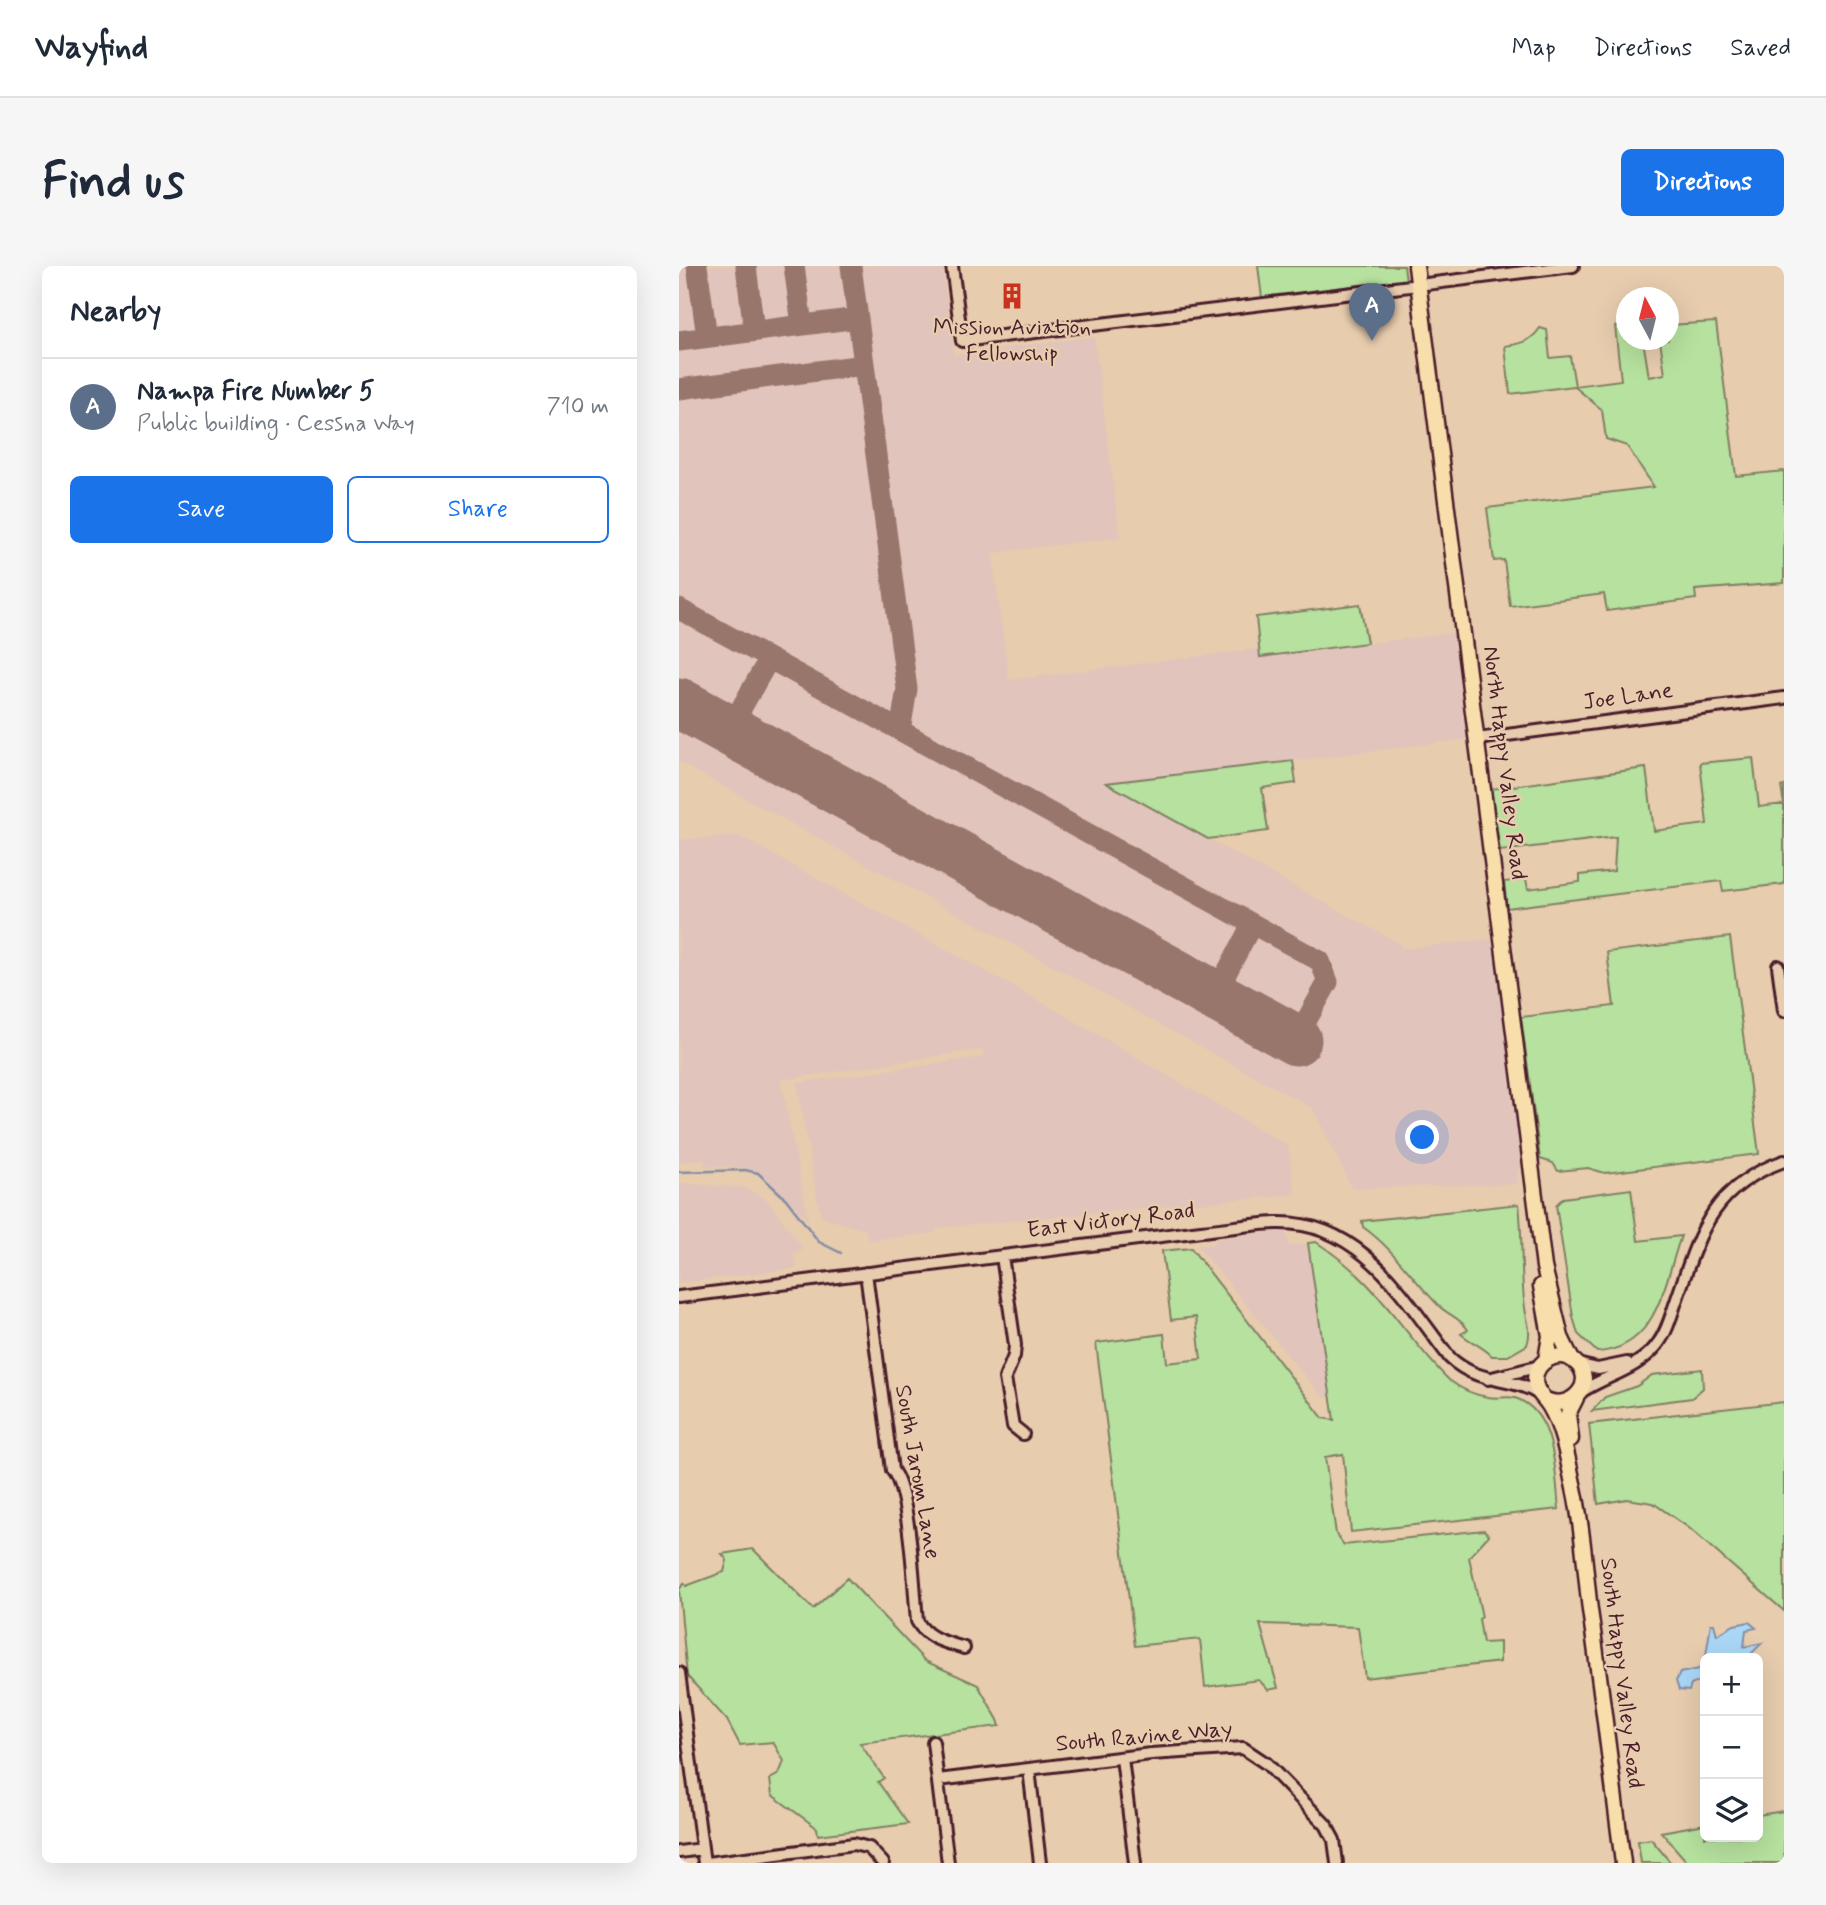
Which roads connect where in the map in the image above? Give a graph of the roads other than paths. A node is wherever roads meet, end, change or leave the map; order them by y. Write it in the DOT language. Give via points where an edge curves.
graph roads {
  1 [pos="952,266"];
  2 [pos="1416,266"];
  3 [pos="1573,266"];
  4 [pos="1419,285"];
  5 [pos="1784,698"];
  6 [pos="1478,739"];
  7 [pos="1778,966"];
  8 [pos="1784,1011"];
  9 [pos="1784,1161"];
  10 [pos="1002,1256"];
  11 [pos="1544,1267"];
  12 [pos="866,1273"];
  13 [pos="679,1297"];
  14 [pos="1640,1361"];
  15 [pos="1575,1362"];
  16 [pos="1543,1363"];
  17 [pos="1488,1378"];
  18 [pos="1578,1395"];
  19 [pos="1543,1397"];
  20 [pos="1023,1434"];
  21 [pos="1574,1489"];
  22 [pos="964,1648"];
  23 [pos="679,1672"];
  24 [pos="933,1742"];
  25 [pos="1122,1758"];
  26 [pos="1029,1769"];
  27 [pos="938,1780"];
  28 [pos="702,1849"];
  29 [pos="679,1852"];
  30 [pos="705,1863"];
  31 [pos="883,1863"];
  32 [pos="948,1863"];
  33 [pos="1040,1863"];
  34 [pos="1135,1863"];
  35 [pos="1337,1863"];
  36 [pos="1623,1863"];
  1 -- 4 [label="street" via="962,341"];
  2 -- 4 [label="main road, North Happy Valley Road"];
  3 -- 4 [label="street"];
  4 -- 6 [label="main road, North Happy Valley Road"];
  5 -- 6 [label="street, Joe Lane"];
  6 -- 11 [label="main road, North Happy Valley Road"];
  7 -- 8 [label="street"];
  9 -- 14 [label="street" via="1737,1185 1709,1216 1668,1325"];
  10 -- 12 [label="street, East Victory Road"];
  10 -- 17 [label="street, East Victory Road" via="1277,1223 1314,1227 1354,1245 1377,1264 1450,1358 1463,1370"];
  10 -- 20 [label="street" via="1015,1345 1006,1378 1013,1426"];
  11 -- 15 [label="main road, North Happy Valley Road" via="1561,1337"];
  11 -- 16 [label="main road, North Happy Valley Road" via="1541,1290 1550,1336"];
  12 -- 13 [label="street, East Victory Road"];
  12 -- 22 [label="street, South Jarom Lane" via="892,1470 900,1481 911,1553 917,1621 934,1639"];
  14 -- 15 [label="street" via="1598,1369"];
  14 -- 18 [label="street"];
  15 -- 16 [label="main road" via="1560,1356"];
  15 -- 18 [label="main road" via="1583,1376"];
  16 -- 17 [label="street"];
  16 -- 19 [label="main road" via="1535,1380"];
  17 -- 19 [label="street, East Victory Road" via="1521,1384"];
  18 -- 19 [label="main road" via="1560,1404"];
  18 -- 21 [label="main road" via="1567,1420 1576,1468"];
  19 -- 21 [label="main road" via="1559,1423"];
  21 -- 36 [label="main road, South Happy Valley Road"];
  23 -- 28 [label="street"];
  24 -- 27 [label="street"];
  25 -- 26 [label="street, South Ravine Way"];
  25 -- 34 [label="street"];
  25 -- 35 [label="street, South Ravine Way" via="1235,1747 1254,1753 1331,1831"];
  26 -- 27 [label="street, South Ravine Way"];
  26 -- 33 [label="street"];
  27 -- 32 [label="street"];
  28 -- 29 [label="street"];
  28 -- 30 [label="street"];
  30 -- 31 [label="street" via="854,1844 869,1848"];
}
